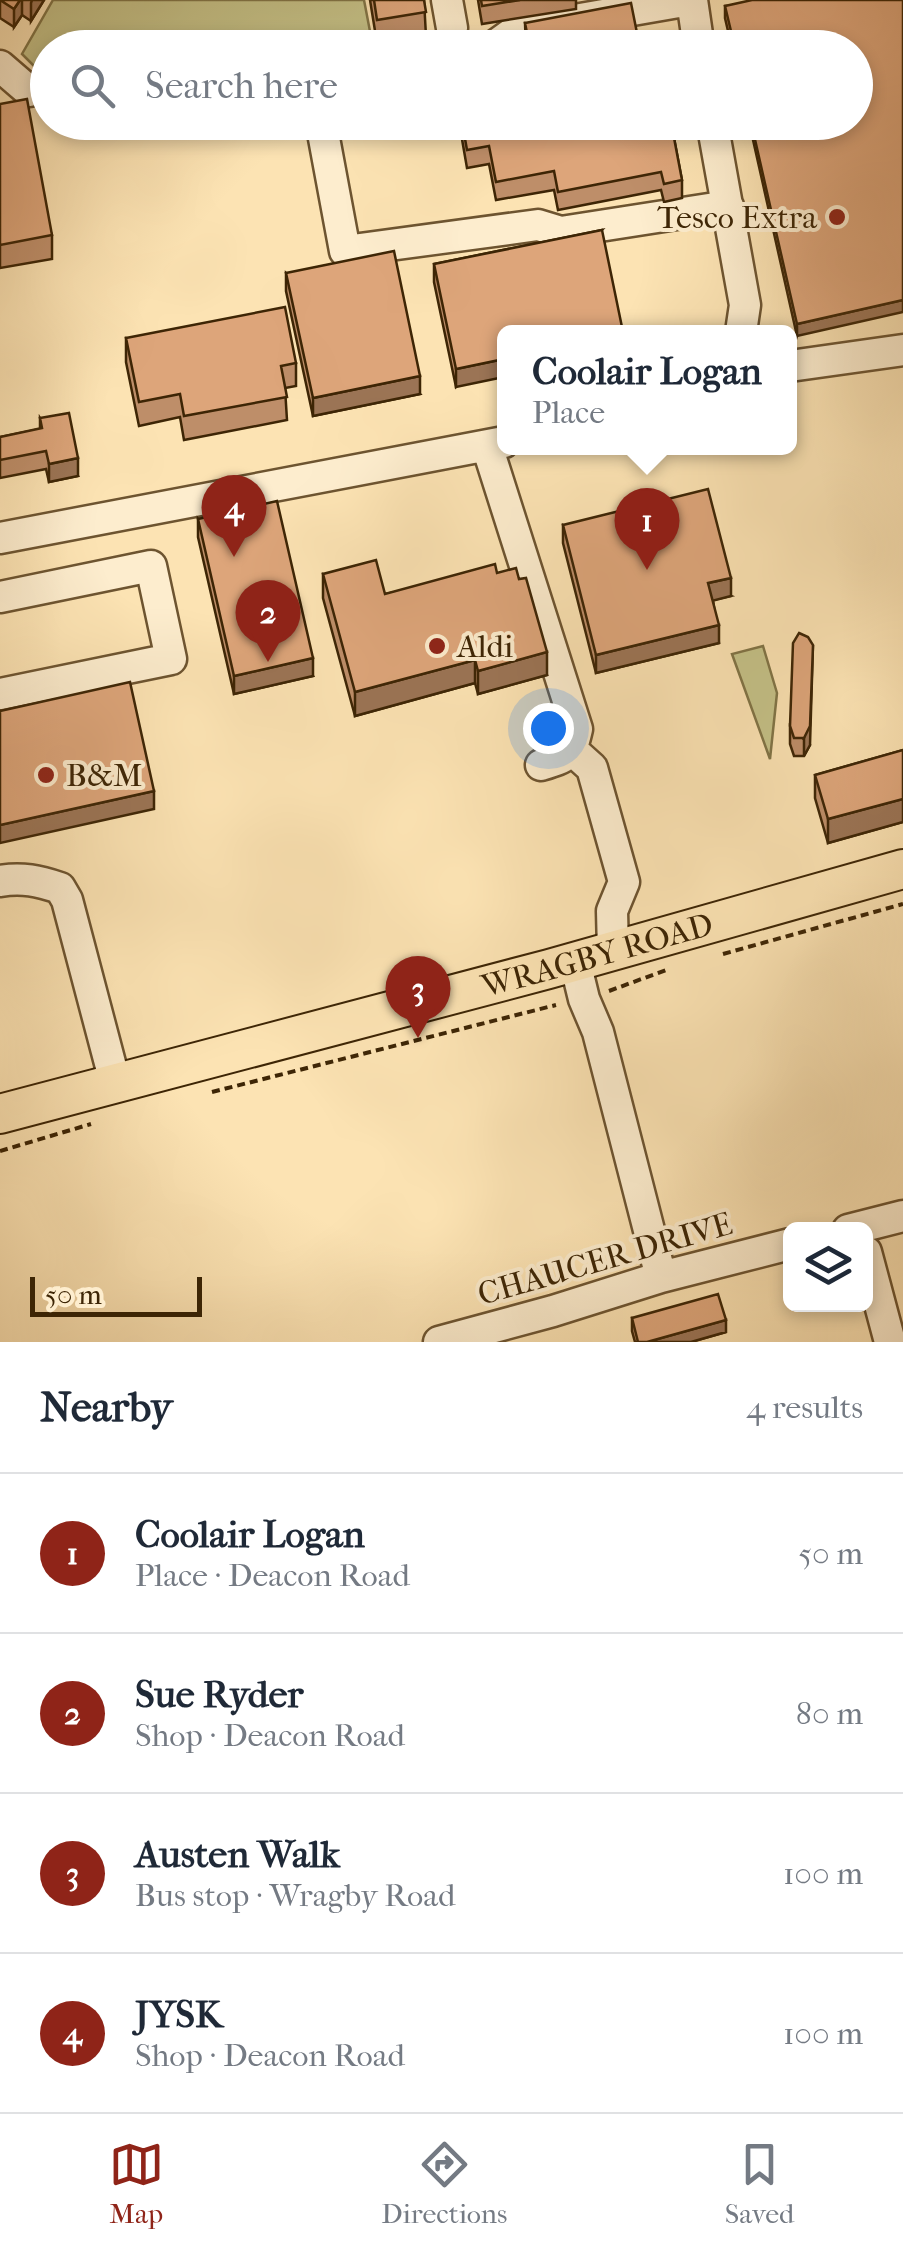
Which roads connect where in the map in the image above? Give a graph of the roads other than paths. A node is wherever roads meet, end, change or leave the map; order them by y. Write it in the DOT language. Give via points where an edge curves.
graph roads {
  1 [pos="691,0"];
  2 [pos="517,30"];
  3 [pos="696,30"];
  4 [pos="0,66"];
  5 [pos="29,92"];
  6 [pos="324,140"];
  7 [pos="715,140"];
  8 [pos="728,206"];
  9 [pos="741,325"];
  10 [pos="903,350"];
  11 [pos="797,365"];
  12 [pos="496,444"];
  13 [pos="499,455"];
  14 [pos="0,538"];
  15 [pos="524,563"];
  16 [pos="488,572"];
  17 [pos="0,597"];
  18 [pos="0,694"];
  19 [pos="572,750"];
  20 [pos="540,764"];
  21 [pos="903,870"];
  22 [pos="0,881"];
  23 [pos="613,951"];
  24 [pos="575,962"];
  25 [pos="115,1082"];
  26 [pos="0,1114"];
  27 [pos="903,1216"];
  28 [pos="873,1229"];
  29 [pos="783,1246"];
  30 [pos="660,1277"];
  31 [pos="873,1285"];
  32 [pos="455,1340"];
  33 [pos="890,1342"];
  1 -- 2 [label="street"];
  1 -- 3 [label="street"];
  4 -- 5 [label="street"];
  6 -- 8 [label="street" via="345,251 538,225 561,232"];
  7 -- 8 [label="street"];
  8 -- 9 [label="street" via="745,304"];
  10 -- 11 [label="street"];
  12 -- 14 [label="street"];
  13 -- 15 [label="street"];
  15 -- 16 [label="street"];
  15 -- 19 [label="street" via="576,729"];
  17 -- 18 [label="street" via="152,566 171,658"];
  19 -- 20 [label="street"];
  19 -- 23 [label="street" via="592,768 624,882 612,911"];
  21 -- 23 [label="main road, WRAGBY ROAD"];
  22 -- 25 [label="street" via="36,880 60,888"];
  23 -- 24 [label="main road, WRAGBY ROAD"];
  24 -- 25 [label="main road, WRAGBY ROAD"];
  24 -- 30 [label="street"];
  25 -- 26 [label="main road, WRAGBY ROAD"];
  27 -- 28 [label="street"];
  29 -- 30 [label="street, CHAUCER DRIVE"];
  30 -- 32 [label="street, CHAUCER DRIVE"];
  31 -- 33 [label="street"];
}
